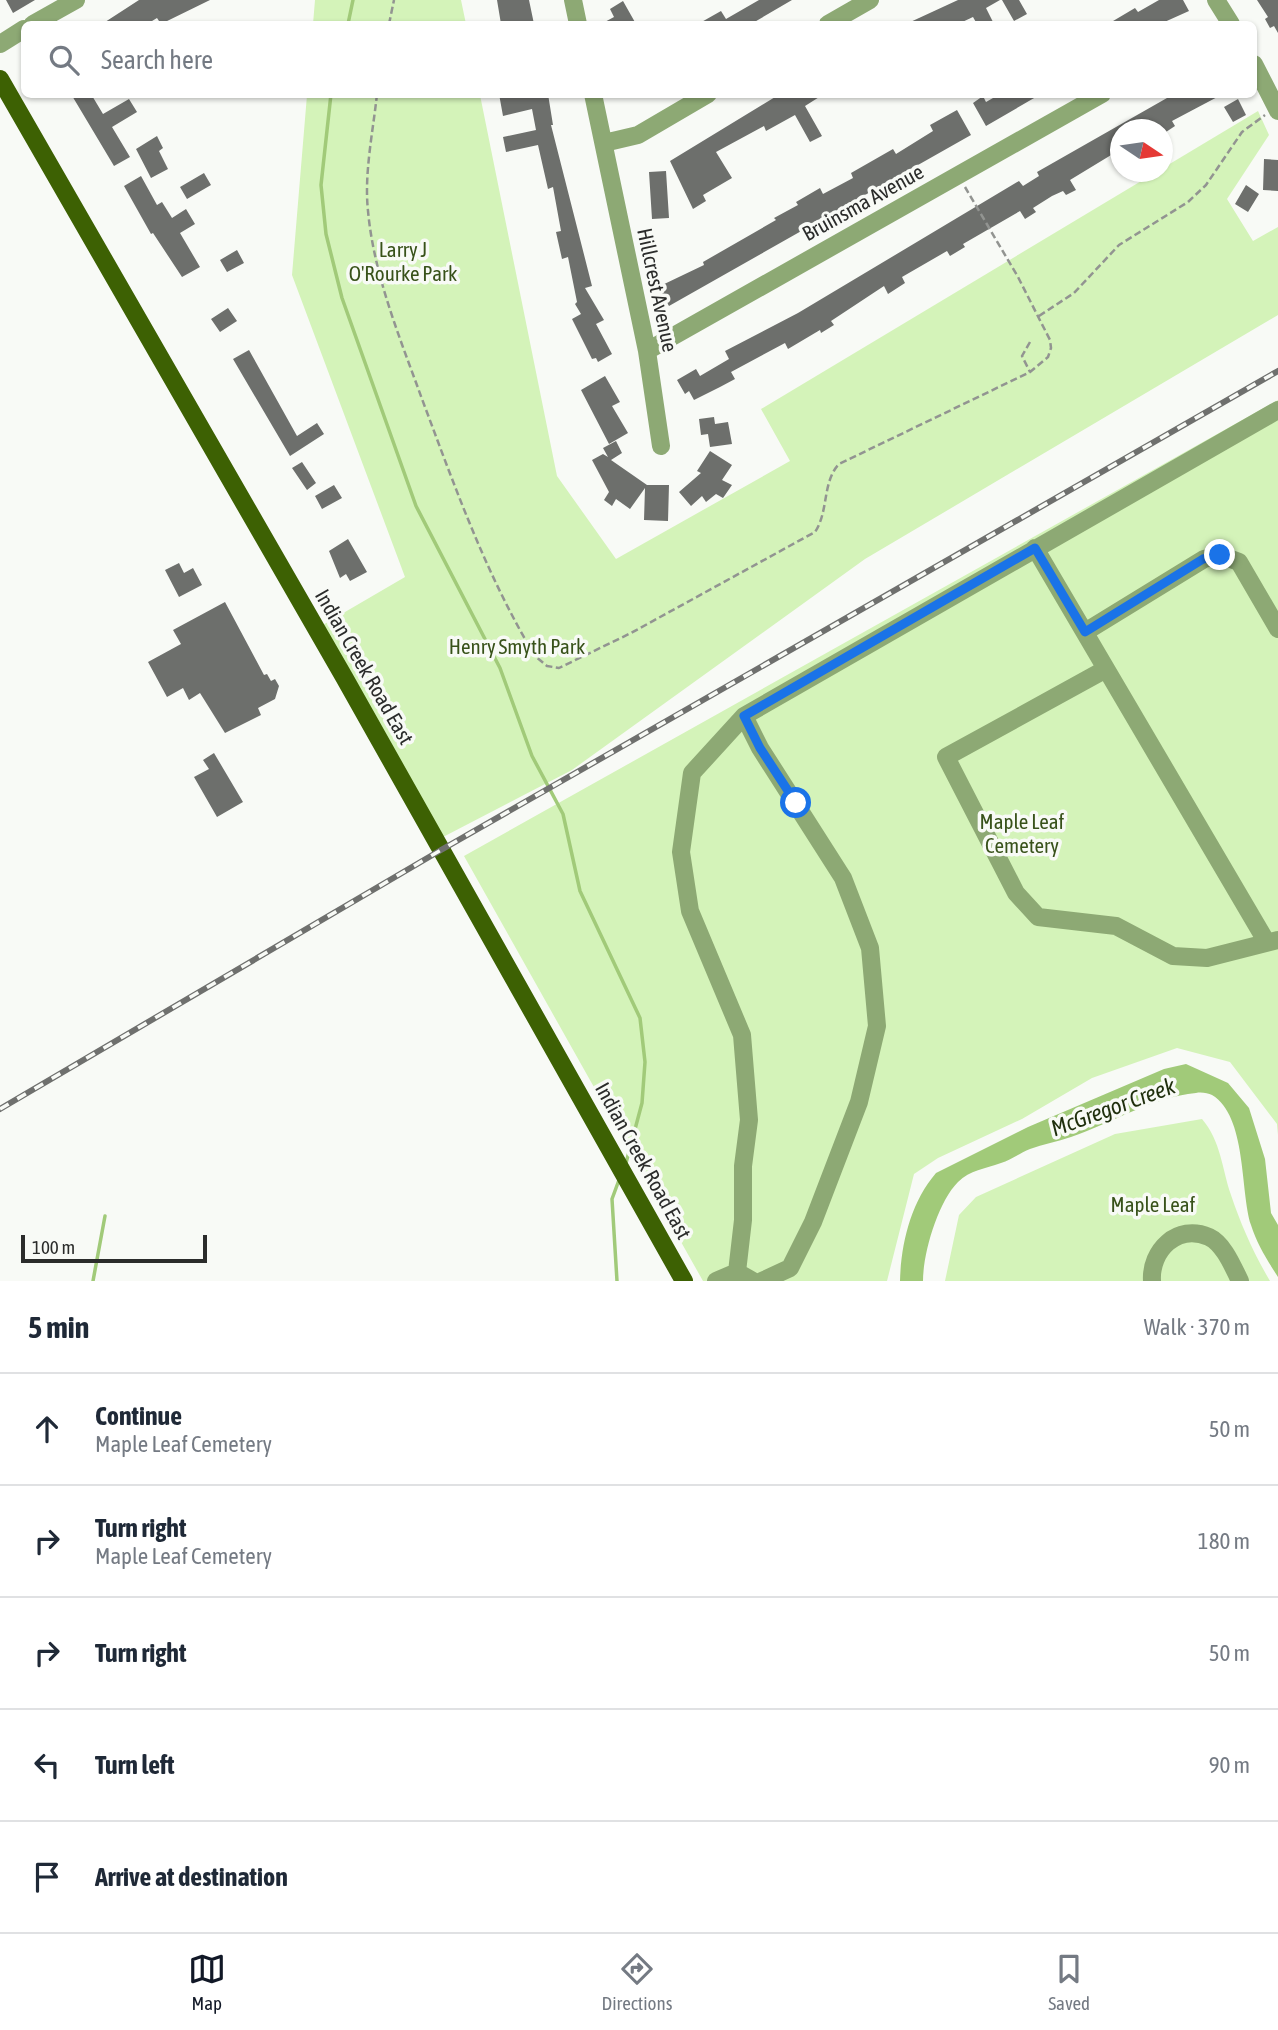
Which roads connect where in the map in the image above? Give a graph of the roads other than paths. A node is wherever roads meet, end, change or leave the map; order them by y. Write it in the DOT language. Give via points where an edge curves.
graph roads {
  1 [pos="76,0"];
  2 [pos="573,0"];
  3 [pos="870,0"];
  4 [pos="1216,0"];
  5 [pos="38,21"];
  6 [pos="577,21"];
  7 [pos="833,21"];
  8 [pos="1227,21"];
  9 [pos="21,31"];
  10 [pos="0,44"];
  11 [pos="1257,70"];
  12 [pos="0,79"];
  13 [pos="594,98"];
  14 [pos="701,98"];
  15 [pos="1095,98"];
  16 [pos="1277,109"];
  17 [pos="604,143"];
  18 [pos="647,351"];
  19 [pos="1275,418"];
  20 [pos="661,446"];
  21 [pos="1035,548"];
  22 [pos="1278,629"];
  23 [pos="1085,632"];
  24 [pos="1107,669"];
  25 [pos="744,716"];
  26 [pos="1272,940"];
  27 [pos="745,1277"];
  28 [pos="684,1281"];
  29 [pos="716,1281"];
  30 [pos="762,1281"];
  31 [pos="1152,1281"];
  32 [pos="1240,1281"];
  1 -- 5 [label="street"];
  2 -- 6 [label="street"];
  3 -- 7 [label="street"];
  4 -- 8 [label="street"];
  9 -- 10 [label="street"];
  11 -- 16 [label="street"];
  12 -- 28 [label="main road, Indian Creek Road East"];
  13 -- 17 [label="street, Hillcrest Avenue"];
  14 -- 17 [label="street" via="638,135"];
  15 -- 18 [label="street, Bruinsma Avenue"];
  17 -- 18 [label="street, Hillcrest Avenue"];
  18 -- 20 [label="street, Hillcrest Avenue"];
  19 -- 21 [label="street"];
  21 -- 23 [label="street"];
  21 -- 25 [label="street"];
  22 -- 23 [label="street" via="1239,562 1220,555 1203,559"];
  23 -- 24 [label="street"];
  24 -- 26 [label="street"];
  24 -- 26 [label="street" via="946,757 1016,893 1038,917 1116,926 1173,956 1207,958"];
  25 -- 27 [label="street" via="692,773 681,852 690,911 742,1035 749,1120 743,1166"];
  25 -- 30 [label="street" via="843,878 870,948 877,1026 859,1102 813,1222 790,1268"];
  27 -- 29 [label="street"];
  31 -- 32 [label="street" via="1151,1268 1162,1245 1183,1233 1209,1237"];
}
